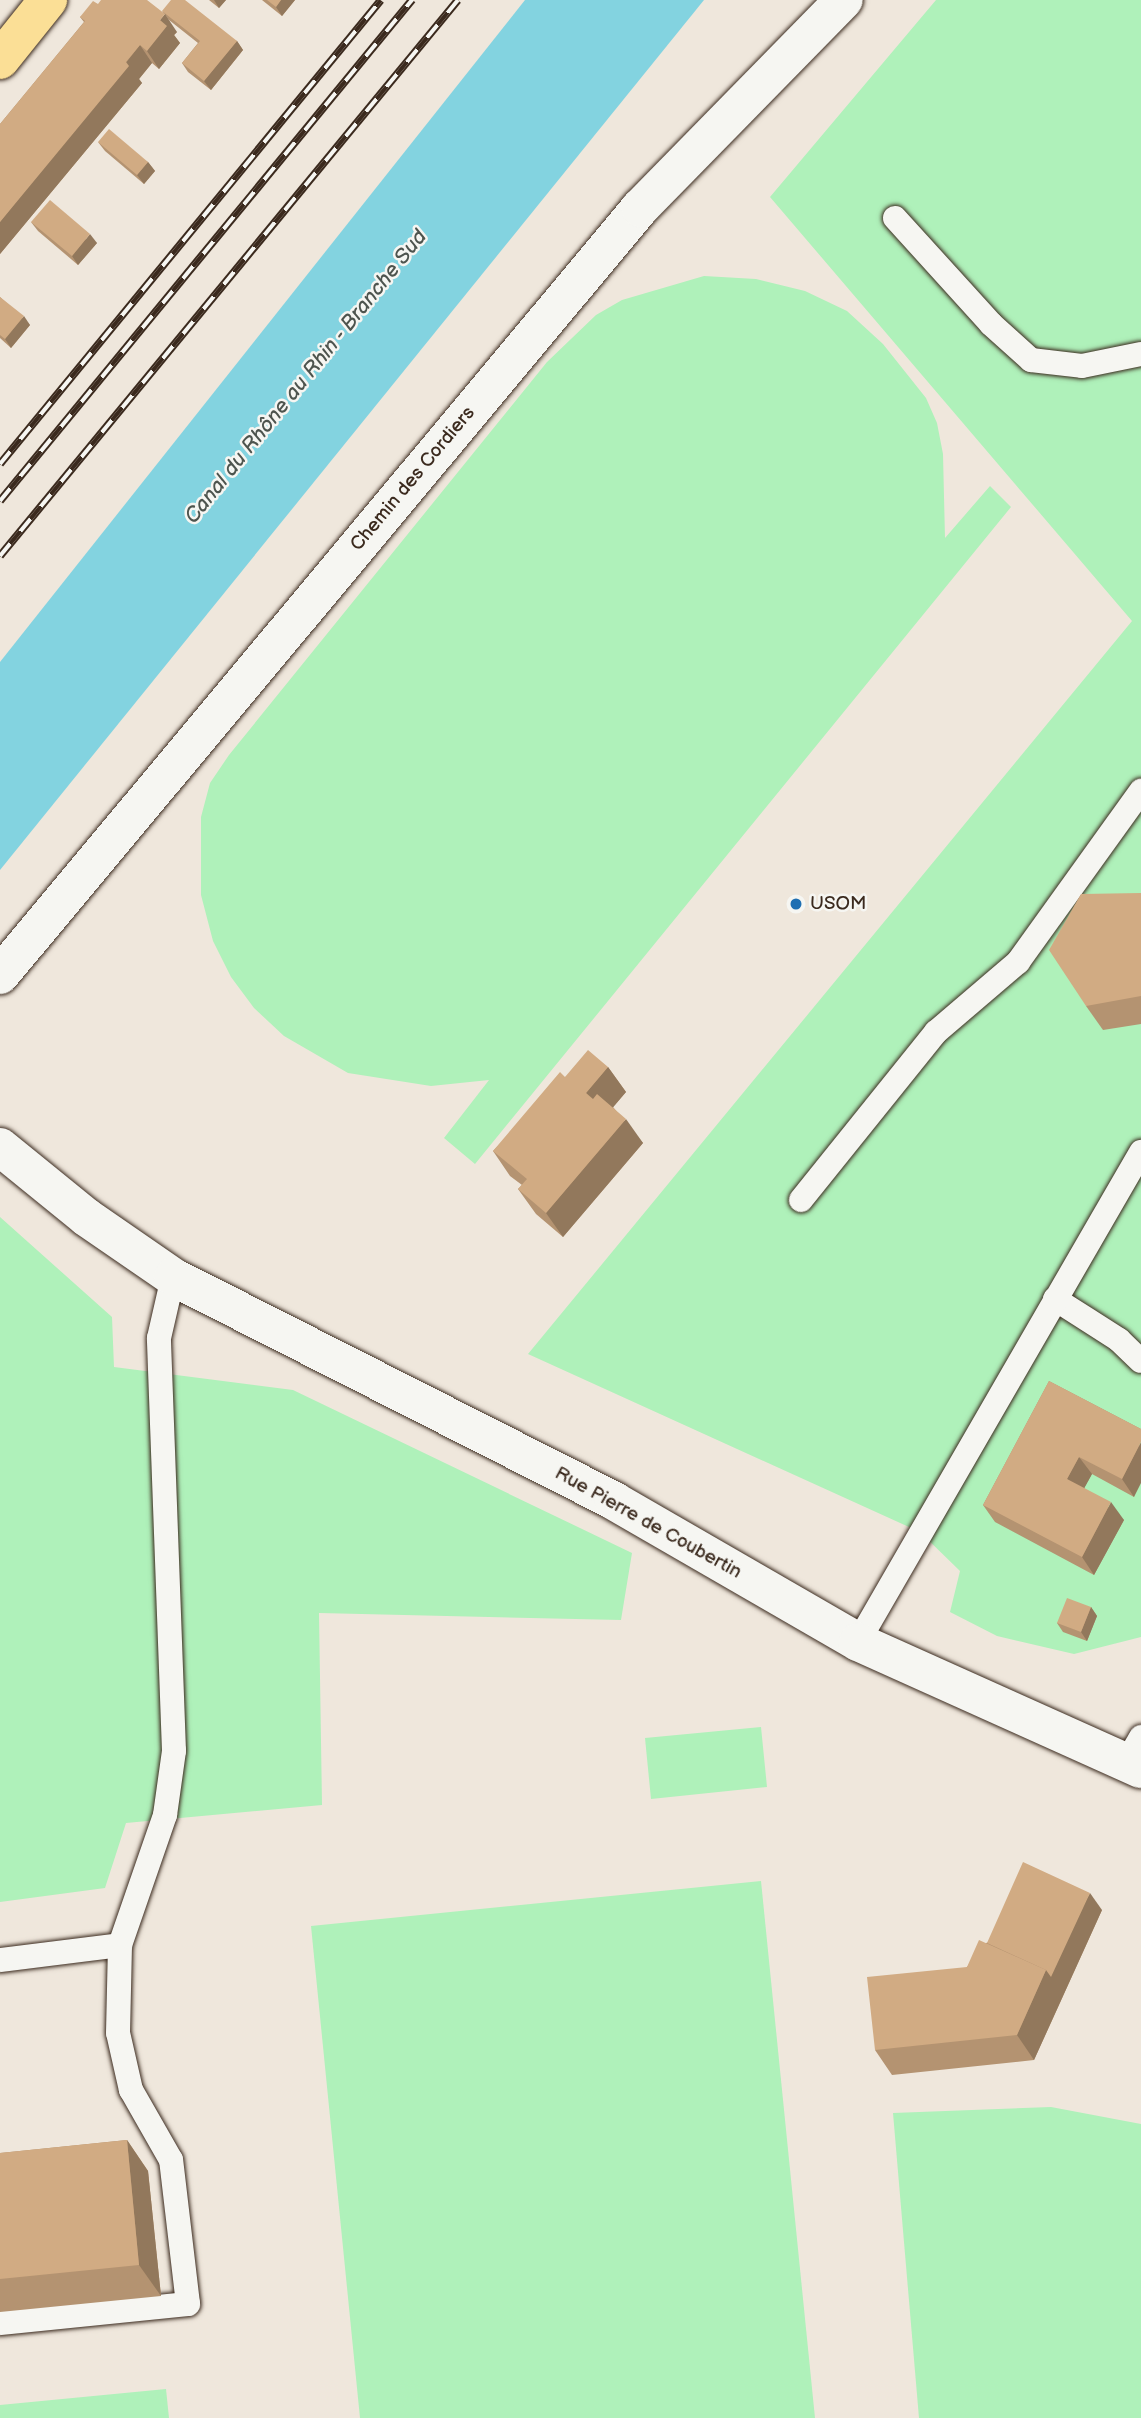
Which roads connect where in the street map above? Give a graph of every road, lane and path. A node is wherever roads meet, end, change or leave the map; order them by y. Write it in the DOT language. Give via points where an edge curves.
graph roads {
  1 [pos="48,0"];
  2 [pos="844,0"];
  3 [pos="0,60"];
  4 [pos="895,218"];
  5 [pos="1141,354"];
  6 [pos="1141,791"];
  7 [pos="0,975"];
  8 [pos="0,1147"];
  9 [pos="1141,1152"];
  10 [pos="801,1200"];
  11 [pos="173,1277"];
  12 [pos="1055,1299"];
  13 [pos="1141,1361"];
  14 [pos="859,1642"];
  15 [pos="1136,1756"];
  16 [pos="120,1945"];
  17 [pos="0,1960"];
  18 [pos="0,2323"];
  1 -- 3 [label="main road"];
  2 -- 7 [label="street, Chemin des Cordiers" via="639,208"];
  4 -- 5 [label="lane" via="991,324 1031,360 1082,366"];
  6 -- 10 [label="lane" via="1018,962 936,1032"];
  8 -- 11 [label="street, Rue Pierre de Coubertin" via="86,1217"];
  9 -- 12 [label="lane"];
  11 -- 14 [label="street, Rue Pierre de Coubertin" via="614,1501"];
  11 -- 16 [label="lane" via="159,1338 174,1751 165,1815"];
  12 -- 13 [label="lane" via="1119,1340"];
  12 -- 14 [label="lane"];
  14 -- 15 [label="street, Rue Pierre de Coubertin"];
  16 -- 17 [label="lane"];
  16 -- 18 [label="lane" via="118,2033 131,2090 171,2160 188,2304"];
}
